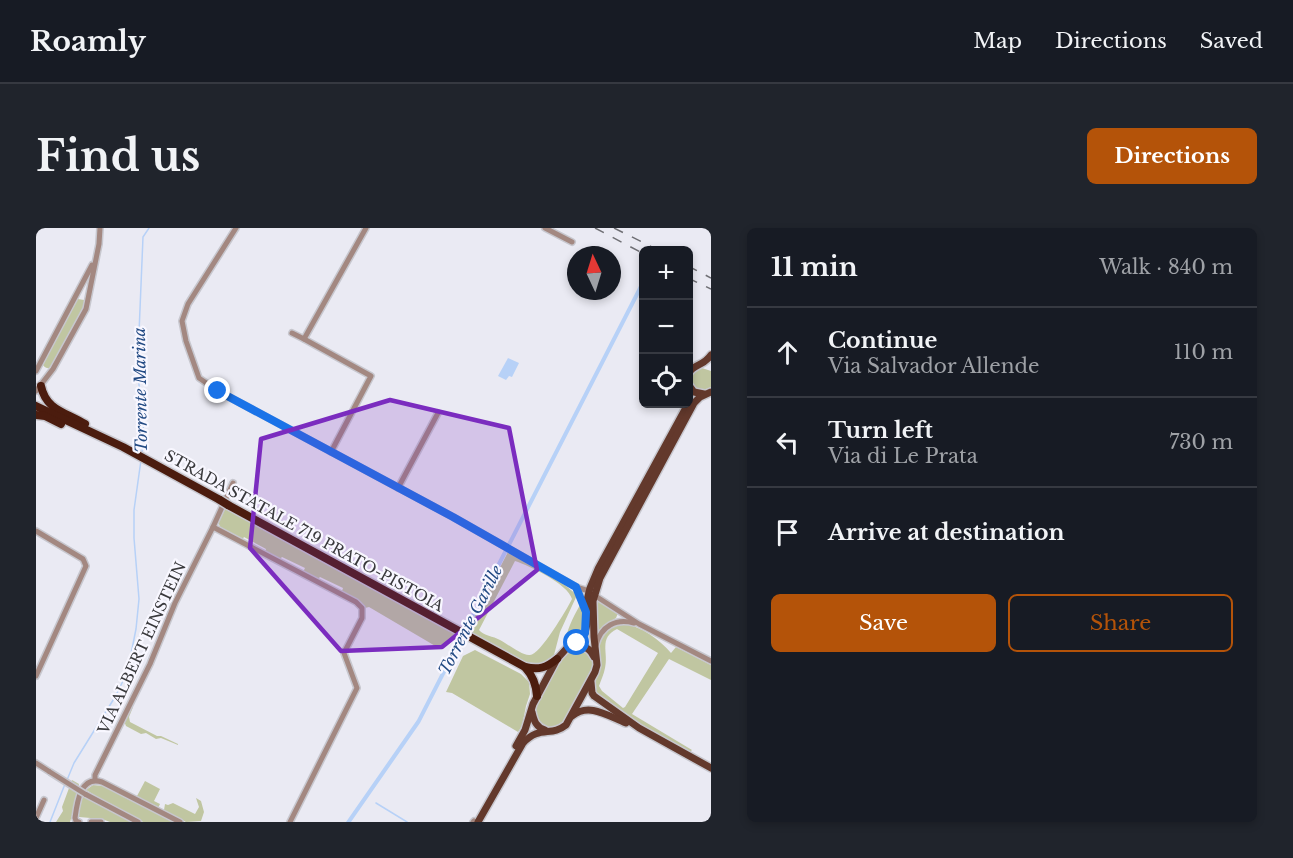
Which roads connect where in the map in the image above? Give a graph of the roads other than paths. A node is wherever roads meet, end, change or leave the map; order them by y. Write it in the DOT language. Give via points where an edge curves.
graph roads {
  1 [pos="100,228"];
  2 [pos="105,228"];
  3 [pos="236,228"];
  4 [pos="366,228"];
  5 [pos="545,228"];
  6 [pos="100,238"];
  7 [pos="572,242"];
  8 [pos="96,255"];
  9 [pos="74,299"];
  10 [pos="87,302"];
  11 [pos="292,333"];
  12 [pos="304,339"];
  13 [pos="711,356"];
  14 [pos="40,360"];
  15 [pos="707,365"];
  16 [pos="53,369"];
  17 [pos="693,369"];
  18 [pos="36,371"];
  19 [pos="38,388"];
  20 [pos="693,389"];
  21 [pos="709,393"];
  22 [pos="685,408"];
  23 [pos="37,410"];
  24 [pos="438,413"];
  25 [pos="122,447"];
  26 [pos="331,452"];
  27 [pos="233,483"];
  28 [pos="398,488"];
  29 [pos="213,527"];
  30 [pos="36,531"];
  31 [pos="576,587"];
  32 [pos="591,593"];
  33 [pos="619,611"];
  34 [pos="586,612"];
  35 [pos="613,623"];
  36 [pos="639,624"];
  37 [pos="571,647"];
  38 [pos="594,649"];
  39 [pos="557,659"];
  40 [pos="596,660"];
  41 [pos="711,662"];
  42 [pos="525,667"];
  43 [pos="36,676"];
  44 [pos="591,682"];
  45 [pos="537,696"];
  46 [pos="532,712"];
  47 [pos="571,718"];
  48 [pos="639,728"];
  49 [pos="548,732"];
  50 [pos="36,763"];
  51 [pos="711,768"];
  52 [pos="95,780"];
  53 [pos="44,800"];
  54 [pos="36,818"];
  55 [pos="77,822"];
  56 [pos="91,822"];
  57 [pos="101,822"];
  58 [pos="138,822"];
  59 [pos="180,822"];
  60 [pos="290,822"];
  61 [pos="475,822"];
  1 -- 6 [label="street"];
  2 -- 6 [label="street"];
  3 -- 26 [label="street" via="188,304 182,321 199,378"];
  4 -- 12 [label="street"];
  5 -- 7 [label="street"];
  6 -- 8 [label="street"];
  8 -- 9 [label="street"];
  8 -- 10 [label="street"];
  9 -- 10 [label="street" via="80,297"];
  9 -- 14 [label="street"];
  10 -- 16 [label="street"];
  11 -- 12 [label="street"];
  12 -- 26 [label="street" via="371,376"];
  13 -- 15 [label="main road"];
  14 -- 16 [label="street" via="43,368"];
  14 -- 18 [label="street"];
  15 -- 17 [label="main road"];
  16 -- 19 [label="street"];
  19 -- 25 [label="highway" via="48,403"];
  20 -- 21 [label="main road" via="698,394"];
  21 -- 32 [label="main road" via="691,408"];
  22 -- 32 [label="main road" via="607,552"];
  23 -- 25 [label="highway, STRADA STATALE 719 PRATO-PISTOIA"];
  24 -- 28 [label="street"];
  25 -- 42 [label="highway, STRADA STATALE 719 PRATO-PISTOIA"];
  26 -- 28 [label="street"];
  27 -- 29 [label="street, VIA ALBERT EINSTEIN"];
  28 -- 31 [label="street"];
  29 -- 52 [label="street, VIA ALBERT EINSTEIN"];
  29 -- 60 [label="street" via="362,608 362,618 344,653 357,688"];
  30 -- 43 [label="street" via="83,559 86,566"];
  31 -- 32 [label="street"];
  31 -- 34 [label="street"];
  32 -- 33 [label="street"];
  32 -- 34 [label="main road"];
  32 -- 38 [label="main road"];
  33 -- 35 [label="street"];
  33 -- 36 [label="street"];
  34 -- 37 [label="main road" via="585,633"];
  35 -- 36 [label="street"];
  35 -- 38 [label="street" via="598,637"];
  36 -- 41 [label="street"];
  37 -- 39 [label="main road"];
  37 -- 40 [label="main road" via="589,649"];
  38 -- 40 [label="main road"];
  39 -- 42 [label="highway" via="543,668"];
  39 -- 45 [label="main road"];
  40 -- 44 [label="main road"];
  42 -- 45 [label="highway" via="536,684"];
  44 -- 47 [label="main road"];
  44 -- 48 [label="main road" via="594,696"];
  45 -- 46 [label="main road"];
  46 -- 49 [label="main road" via="537,725"];
  46 -- 61 [label="main road"];
  47 -- 48 [label="main road" via="589,710"];
  47 -- 49 [label="main road" via="561,729"];
  48 -- 51 [label="main road"];
  49 -- 61 [label="main road" via="534,733 523,743"];
  50 -- 58 [label="street, bridge"];
  52 -- 55 [label="street, VIA ALBERT EINSTEIN" via="87,783 80,794"];
  52 -- 59 [label="street"];
  53 -- 54 [label="street"];
  56 -- 57 [label="street"];
}
